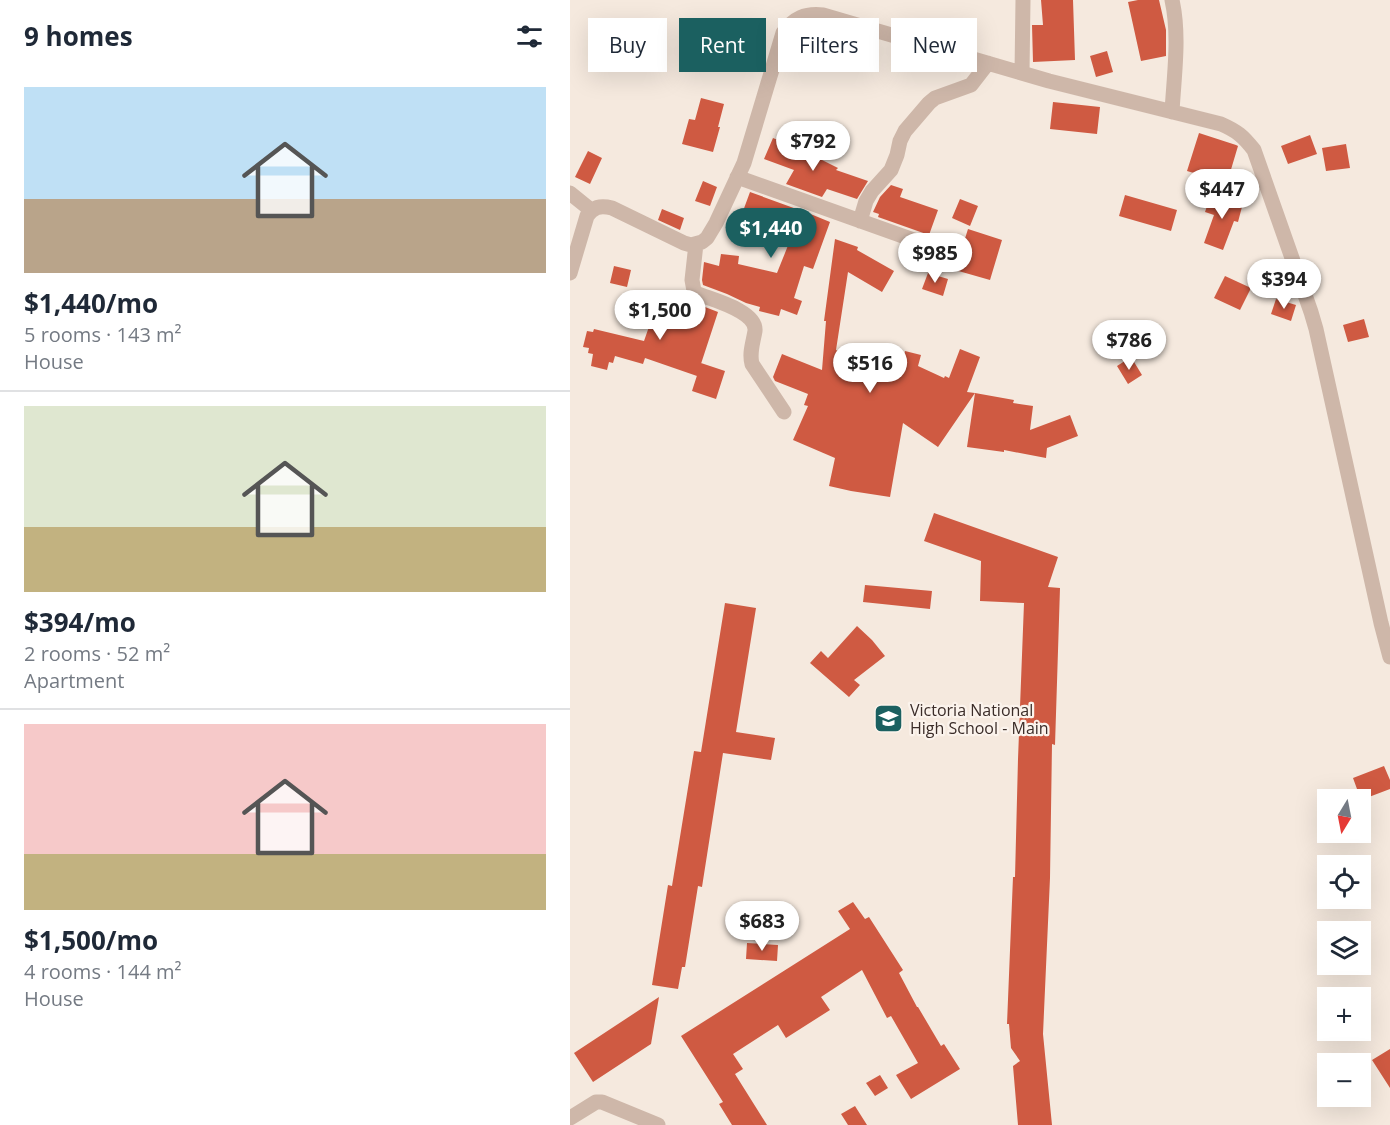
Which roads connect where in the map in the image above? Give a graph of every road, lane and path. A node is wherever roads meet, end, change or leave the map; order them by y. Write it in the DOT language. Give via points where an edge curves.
graph roads {
  1 [pos="1023,0"];
  2 [pos="1172,0"];
  3 [pos="987,63"];
  4 [pos="1022,73"];
  5 [pos="1172,112"];
  6 [pos="737,177"];
  7 [pos="570,193"];
  8 [pos="591,210"];
  9 [pos="860,221"];
  10 [pos="696,244"];
  11 [pos="956,255"];
  12 [pos="570,273"];
  13 [pos="784,411"];
  14 [pos="1390,657"];
  15 [pos="570,1118"];
  16 [pos="658,1125"];
  1 -- 4 [label="street"];
  2 -- 5 [label="street" via="1176,52"];
  3 -- 4 [label="street"];
  3 -- 6 [label="street" via="823,15 798,18 783,33"];
  3 -- 9 [label="street" via="971,85 929,102 905,131 891,170 872,191"];
  4 -- 5 [label="street"];
  5 -- 14 [label="street" via="1235,131 1259,161 1316,329"];
  6 -- 9 [label="street"];
  6 -- 10 [label="street" via="707,238"];
  7 -- 8 [label="street"];
  8 -- 10 [label="street" via="612,208 684,243"];
  8 -- 12 [label="street"];
  9 -- 11 [label="street"];
  10 -- 13 [label="street" via="694,291 738,309 753,322 750,359"];
  15 -- 16 [label="street" via="602,1102"];
}
